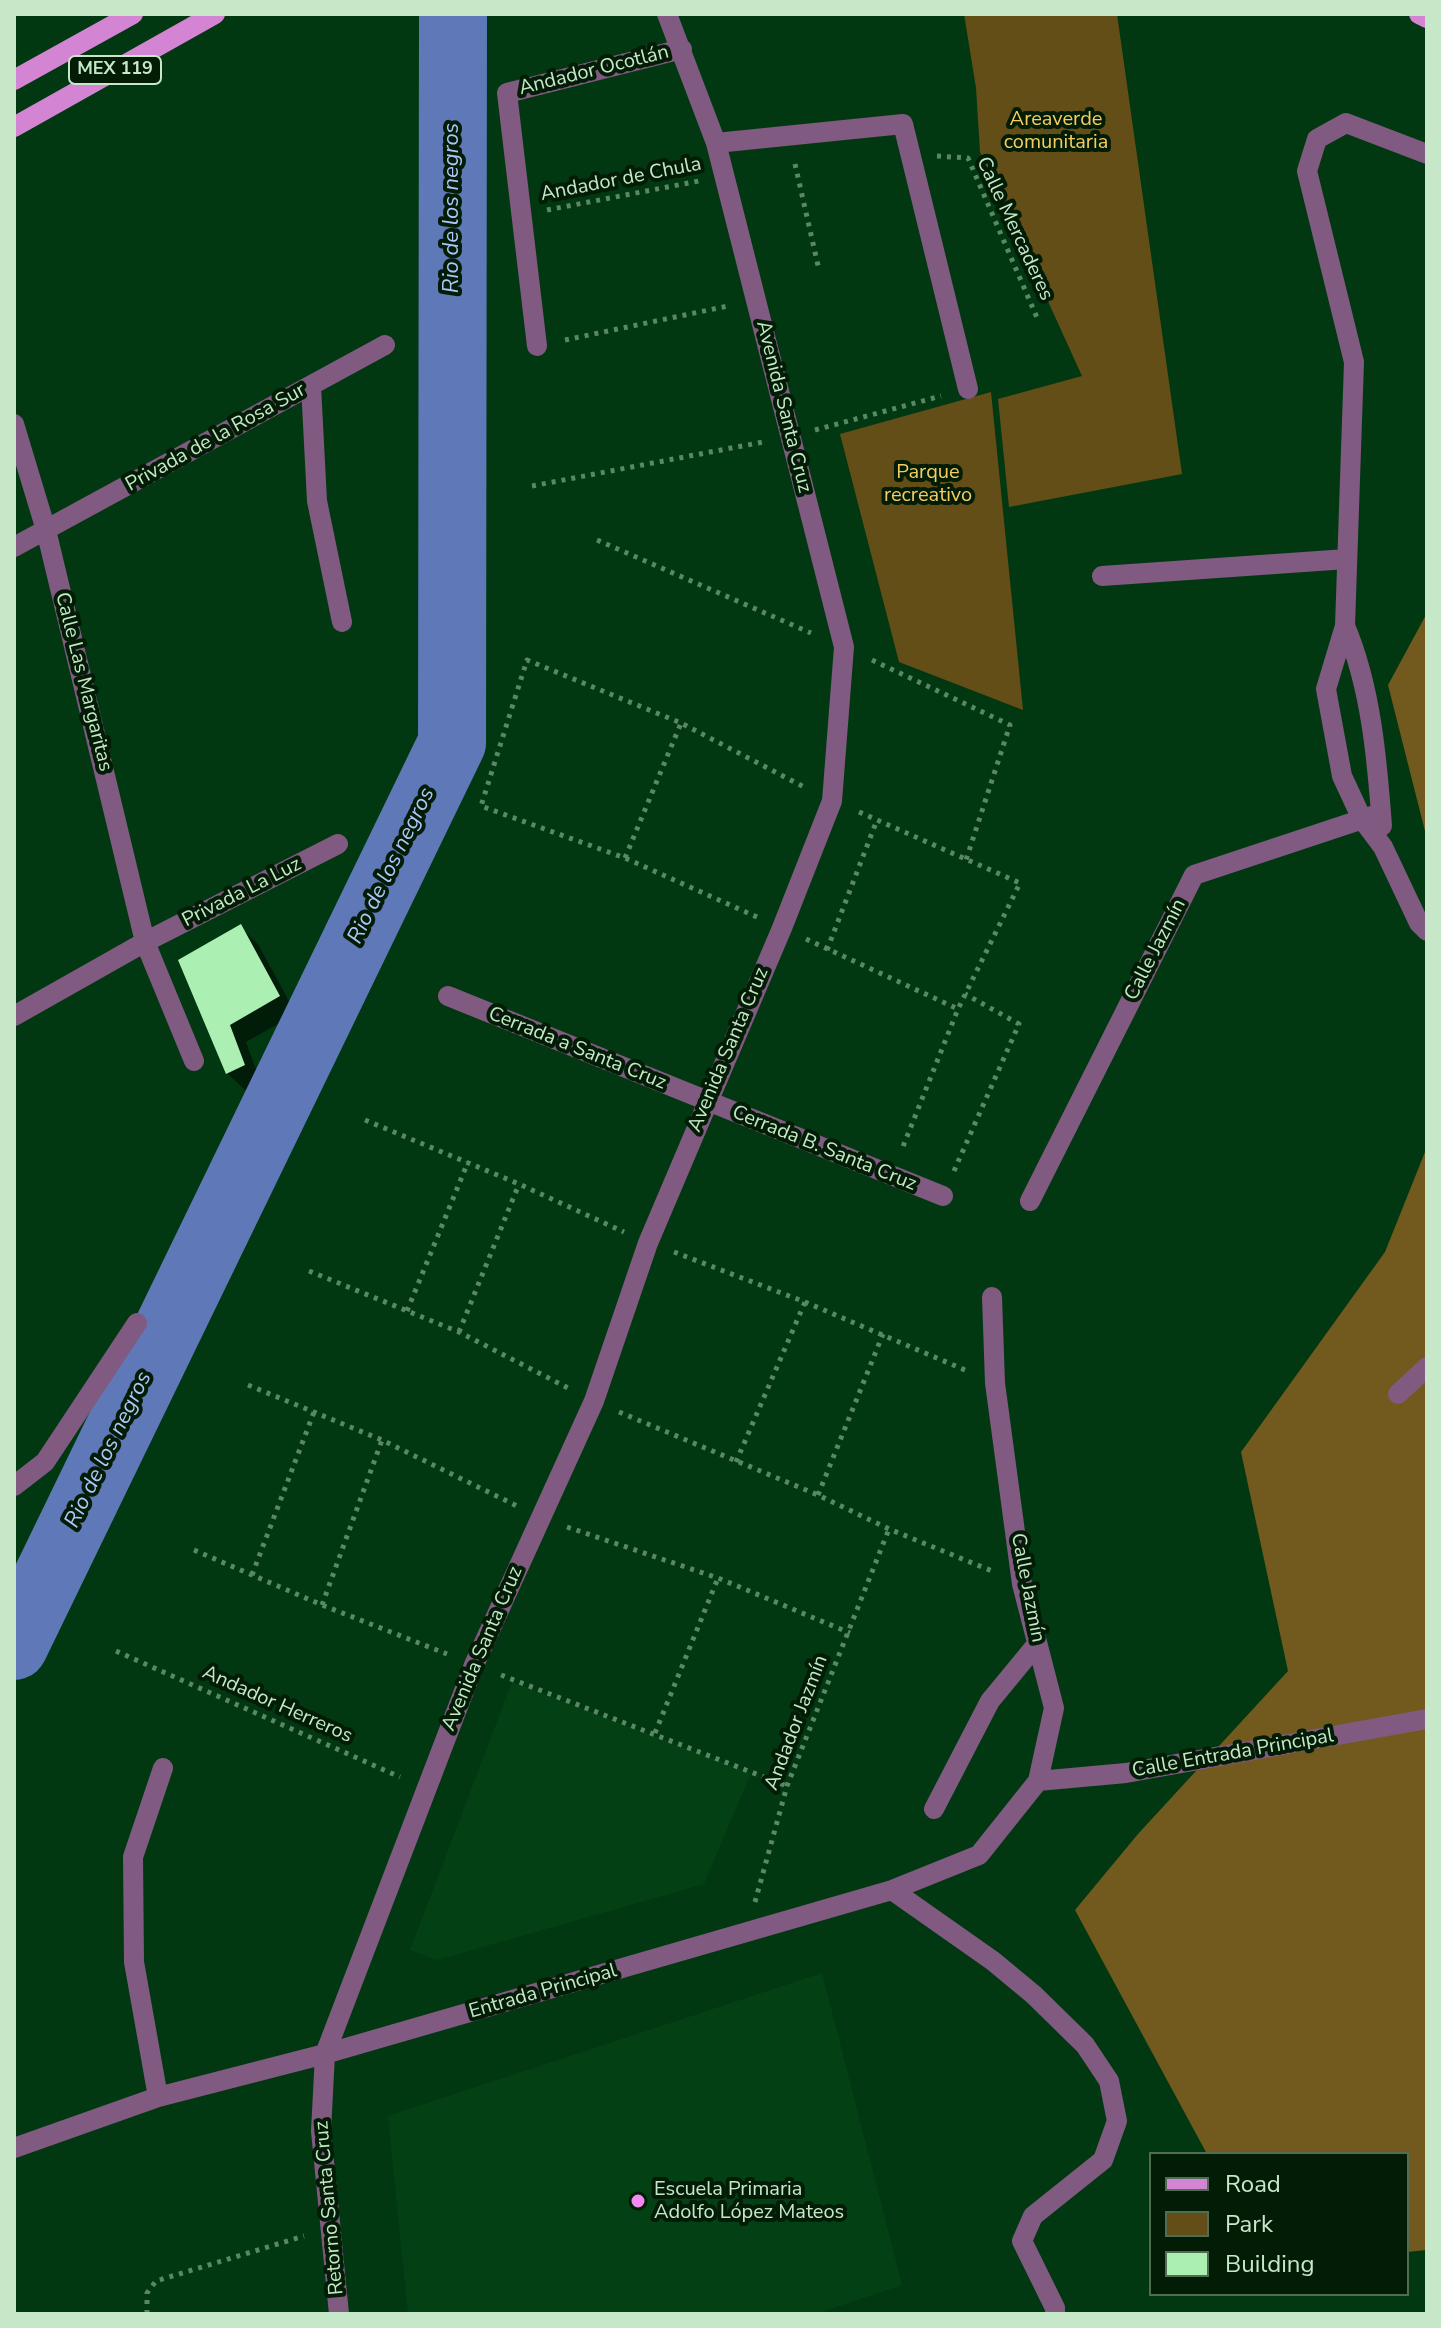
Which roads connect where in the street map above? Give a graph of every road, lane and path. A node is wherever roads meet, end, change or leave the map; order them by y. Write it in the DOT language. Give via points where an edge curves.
graph roads {
  1 [pos="133,14"];
  2 [pos="215,14"];
  3 [pos="667,14"];
  4 [pos="1419,14"];
  5 [pos="1427,18"];
  6 [pos="682,49"];
  7 [pos="14,80"];
  8 [pos="14,127"];
  9 [pos="788,136"];
  10 [pos="716,143"];
  11 [pos="909,154"];
  12 [pos="1427,154"];
  13 [pos="725,176"];
  14 [pos="523,215"];
  15 [pos="819,270"];
  16 [pos="756,301"];
  17 [pos="1038,320"];
  18 [pos="385,345"];
  19 [pos="537,346"];
  20 [pos="311,386"];
  21 [pos="968,389"];
  22 [pos="14,424"];
  23 [pos="791,437"];
  24 [pos="532,486"];
  25 [pos="46,530"];
  26 [pos="597,540"];
  27 [pos="14,547"];
  28 [pos="1347,559"];
  29 [pos="1102,576"];
  30 [pos="342,622"];
  31 [pos="1345,626"];
  32 [pos="844,647"];
  33 [pos="1368,707"];
  34 [pos="1331,713"];
  35 [pos="681,723"];
  36 [pos="832,801"];
  37 [pos="1371,816"];
  38 [pos="877,820"];
  39 [pos="338,844"];
  40 [pos="625,858"];
  41 [pos="966,860"];
  42 [pos="782,928"];
  43 [pos="1427,931"];
  44 [pos="145,942"];
  45 [pos="827,950"];
  46 [pos="965,994"];
  47 [pos="448,996"];
  48 [pos="958,1009"];
  49 [pos="14,1016"];
  50 [pos="194,1061"];
  51 [pos="706,1102"];
  52 [pos="365,1120"];
  53 [pos="468,1162"];
  54 [pos="892,1176"];
  55 [pos="519,1184"];
  56 [pos="943,1196"];
  57 [pos="1030,1201"];
  58 [pos="648,1243"];
  59 [pos="309,1271"];
  60 [pos="992,1297"];
  61 [pos="805,1302"];
  62 [pos="407,1311"];
  63 [pos="137,1323"];
  64 [pos="459,1332"];
  65 [pos="883,1334"];
  66 [pos="1427,1367"];
  67 [pos="995,1383"];
  68 [pos="248,1385"];
  69 [pos="1398,1394"];
  70 [pos="594,1401"];
  71 [pos="314,1412"];
  72 [pos="382,1440"];
  73 [pos="736,1462"];
  74 [pos="14,1486"];
  75 [pos="818,1495"];
  76 [pos="540,1518"];
  77 [pos="889,1529"];
  78 [pos="194,1550"];
  79 [pos="252,1575"];
  80 [pos="718,1578"];
  81 [pos="1022,1584"];
  82 [pos="322,1605"];
  83 [pos="850,1633"];
  84 [pos="1037,1644"];
  85 [pos="116,1651"];
  86 [pos="474,1665"];
  87 [pos="1427,1719"];
  88 [pos="655,1733"];
  89 [pos="163,1768"];
  90 [pos="1038,1781"];
  91 [pos="787,1786"];
  92 [pos="426,1788"];
  93 [pos="934,1809"];
  94 [pos="892,1890"];
  95 [pos="747,1933"];
  96 [pos="325,2054"];
  97 [pos="158,2097"];
  98 [pos="14,2148"];
  99 [pos="330,2228"];
  100 [pos="147,2314"];
  101 [pos="339,2314"];
  102 [pos="1055,2314"];
  1 -- 7 [label="main road, MEX 119"];
  2 -- 8 [label="main road, MEX 119"];
  3 -- 6 [label="street, Avenida Santa Cruz"];
  4 -- 5 [label="main road"];
  6 -- 10 [label="street, Avenida Santa Cruz"];
  6 -- 14 [label="street, Andador Ocotlán" via="507,93"];
  9 -- 10 [label="street"];
  9 -- 11 [label="street" via="903,124"];
  9 -- 15 [label="path"];
  10 -- 13 [label="street, Avenida Santa Cruz"];
  11 -- 17 [label="path, Calle Mercaderes" via="968,158"];
  11 -- 21 [label="street"];
  12 -- 28 [label="street" via="1346,123 1317,139 1307,171 1354,362"];
  13 -- 14 [label="path, Andador de Chula"];
  13 -- 16 [label="street, Avenida Santa Cruz"];
  14 -- 19 [label="street"];
  16 -- 19 [label="path"];
  16 -- 23 [label="street, Avenida Santa Cruz"];
  18 -- 20 [label="street, Privada de la Rosa Sur"];
  20 -- 25 [label="street, Privada de la Rosa Sur"];
  20 -- 30 [label="street" via="317,501"];
  21 -- 23 [label="path"];
  22 -- 25 [label="street, Calle Las Margaritas"];
  23 -- 24 [label="path"];
  23 -- 32 [label="street, Avenida Santa Cruz"];
  25 -- 27 [label="street, Privada de la Rosa Sur"];
  25 -- 44 [label="street, Calle Las Margaritas"];
  26 -- 32 [label="path"];
  28 -- 29 [label="street"];
  28 -- 31 [label="street"];
  31 -- 33 [label="street"];
  31 -- 34 [label="street" via="1326,689"];
  32 -- 36 [label="street, Avenida Santa Cruz"];
  32 -- 41 [label="path" via="1010,725"];
  33 -- 34 [label="street"];
  33 -- 37 [label="street"];
  34 -- 37 [label="street" via="1342,776"];
  35 -- 36 [label="path"];
  35 -- 40 [label="path"];
  35 -- 40 [label="path" via="527,660 481,806"];
  36 -- 38 [label="path"];
  36 -- 42 [label="street, Avenida Santa Cruz"];
  37 -- 43 [label="street"];
  37 -- 57 [label="street, Calle Jazmín" via="1194,875"];
  38 -- 41 [label="path"];
  38 -- 45 [label="path"];
  39 -- 44 [label="street, Privada La Luz"];
  40 -- 42 [label="path"];
  41 -- 46 [label="path" via="1020,883"];
  42 -- 45 [label="path"];
  42 -- 51 [label="street, Avenida Santa Cruz"];
  44 -- 49 [label="street, Privada La Luz"];
  44 -- 50 [label="street, Calle Las Margaritas"];
  45 -- 48 [label="path"];
  46 -- 48 [label="path"];
  46 -- 56 [label="path" via="1019,1024"];
  47 -- 51 [label="street, Cerrada a Santa Cruz"];
  48 -- 54 [label="path"];
  51 -- 54 [label="street, Cerrada B. Santa Cruz"];
  51 -- 58 [label="street, Avenida Santa Cruz"];
  52 -- 53 [label="path"];
  53 -- 55 [label="path"];
  53 -- 62 [label="path"];
  54 -- 56 [label="street, Cerrada B. Santa Cruz"];
  55 -- 58 [label="path"];
  55 -- 64 [label="path"];
  58 -- 61 [label="path"];
  58 -- 70 [label="street, Avenida Santa Cruz"];
  59 -- 62 [label="path"];
  60 -- 67 [label="street, Calle Jazmín"];
  61 -- 65 [label="path"];
  61 -- 73 [label="path"];
  62 -- 64 [label="path"];
  63 -- 74 [label="street" via="45,1462"];
  64 -- 70 [label="path"];
  65 -- 67 [label="path"];
  65 -- 75 [label="path"];
  66 -- 69 [label="street"];
  67 -- 81 [label="street, Calle Jazmín"];
  68 -- 71 [label="path"];
  70 -- 73 [label="path"];
  70 -- 76 [label="street, Avenida Santa Cruz"];
  71 -- 72 [label="path"];
  71 -- 79 [label="path"];
  72 -- 76 [label="path"];
  72 -- 82 [label="path"];
  73 -- 75 [label="path"];
  75 -- 77 [label="path"];
  76 -- 80 [label="path"];
  76 -- 86 [label="street, Avenida Santa Cruz"];
  77 -- 81 [label="path"];
  77 -- 83 [label="path, Andador Jazmín"];
  78 -- 79 [label="path"];
  79 -- 82 [label="path"];
  80 -- 83 [label="path"];
  80 -- 88 [label="path"];
  81 -- 84 [label="street, Calle Jazmín"];
  82 -- 86 [label="path"];
  83 -- 91 [label="path, Andador Jazmín"];
  84 -- 90 [label="street, Calle Jazmín" via="1054,1708"];
  84 -- 93 [label="street" via="990,1701"];
  85 -- 92 [label="path, Andador Herreros"];
  86 -- 88 [label="path"];
  86 -- 92 [label="street, Avenida Santa Cruz"];
  87 -- 90 [label="street, Calle Entrada Principal" via="1126,1773"];
  88 -- 91 [label="path"];
  89 -- 97 [label="street" via="133,1857 134,1962"];
  90 -- 94 [label="street, Entrada Principal" via="979,1855"];
  91 -- 95 [label="path, Andador Jazmín"];
  92 -- 96 [label="street, Avenida Santa Cruz"];
  94 -- 95 [label="street, Entrada Principal"];
  94 -- 102 [label="street" via="1034,1995 1085,2045 1109,2081 1117,2121 1103,2160 1033,2216 1022,2241"];
  95 -- 96 [label="street, Entrada Principal"];
  96 -- 97 [label="street, Entrada Principal"];
  96 -- 99 [label="street, Retorno Santa Cruz" via="321,2131"];
  97 -- 98 [label="street, Entrada Principal"];
  99 -- 100 [label="path" via="156,2281 147,2293"];
  99 -- 101 [label="street, Retorno Santa Cruz"];
}
